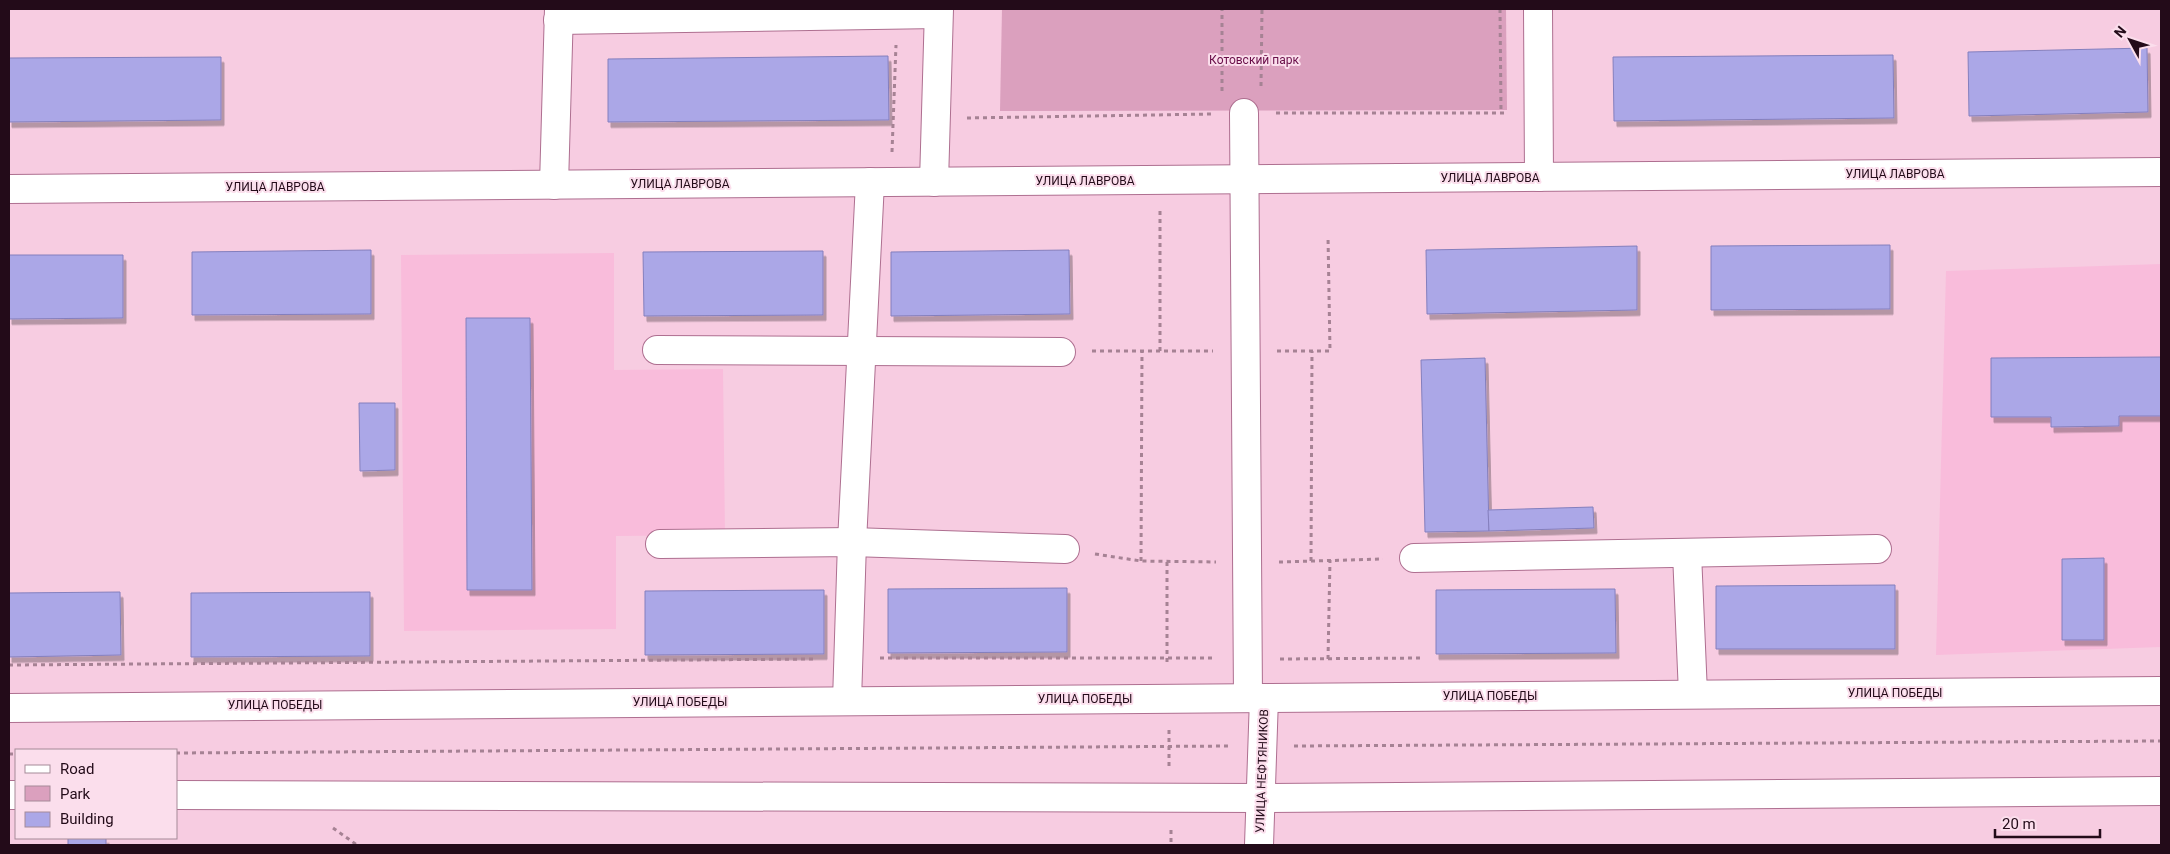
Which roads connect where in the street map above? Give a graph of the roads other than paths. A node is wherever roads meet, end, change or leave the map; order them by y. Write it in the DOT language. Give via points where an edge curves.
graph roads {
  1 [pos="1538,9"];
  2 [pos="938,12"];
  3 [pos="559,14"];
  4 [pos="1253,104"];
  5 [pos="2161,172"];
  6 [pos="1539,177"];
  7 [pos="1246,179"];
  8 [pos="880,182"];
  9 [pos="934,182"];
  10 [pos="554,185"];
  11 [pos="9,190"];
  12 [pos="657,350"];
  13 [pos="862,351"];
  14 [pos="1061,352"];
  15 [pos="852,542"];
  16 [pos="660,544"];
  17 [pos="1065,549"];
  18 [pos="1877,550"];
  19 [pos="1687,553"];
  20 [pos="1414,558"];
  21 [pos="2161,691"];
  22 [pos="1693,694"];
  23 [pos="1256,698"];
  24 [pos="847,701"];
  25 [pos="9,708"];
  26 [pos="2161,791"];
  27 [pos="178,796"];
  28 [pos="1261,798"];
  29 [pos="1260,845"];
  1 -- 6 [label="street"];
  2 -- 3 [label="street" via="897,15"];
  2 -- 9 [label="street"];
  3 -- 10 [label="street"];
  4 -- 7 [label="street, УЛИЦА НЕФТЯНИКОВ"];
  5 -- 6 [label="street, УЛИЦА ЛАВРОВА"];
  6 -- 7 [label="street, УЛИЦА ЛАВРОВА"];
  7 -- 9 [label="street, УЛИЦА ЛАВРОВА"];
  7 -- 23 [label="street, УЛИЦА НЕФТЯНИКОВ" via="1248,658"];
  8 -- 9 [label="street, УЛИЦА ЛАВРОВА"];
  8 -- 10 [label="street, УЛИЦА ЛАВРОВА"];
  8 -- 13 [label="street"];
  10 -- 11 [label="street, УЛИЦА ЛАВРОВА"];
  12 -- 13 [label="street"];
  13 -- 14 [label="street"];
  13 -- 15 [label="street"];
  15 -- 16 [label="street"];
  15 -- 17 [label="street"];
  15 -- 24 [label="street"];
  18 -- 19 [label="street"];
  19 -- 20 [label="street"];
  19 -- 22 [label="street"];
  21 -- 22 [label="street, УЛИЦА ПОБЕДЫ"];
  22 -- 23 [label="street, УЛИЦА ПОБЕДЫ"];
  23 -- 24 [label="street, УЛИЦА ПОБЕДЫ"];
  23 -- 28 [label="street, УЛИЦА НЕФТЯНИКОВ" via="1262,746"];
  24 -- 25 [label="street, УЛИЦА ПОБЕДЫ"];
  26 -- 28 [label="street"];
  27 -- 28 [label="street"];
  28 -- 29 [label="street, УЛИЦА НЕФТЯНИКОВ"];
}
